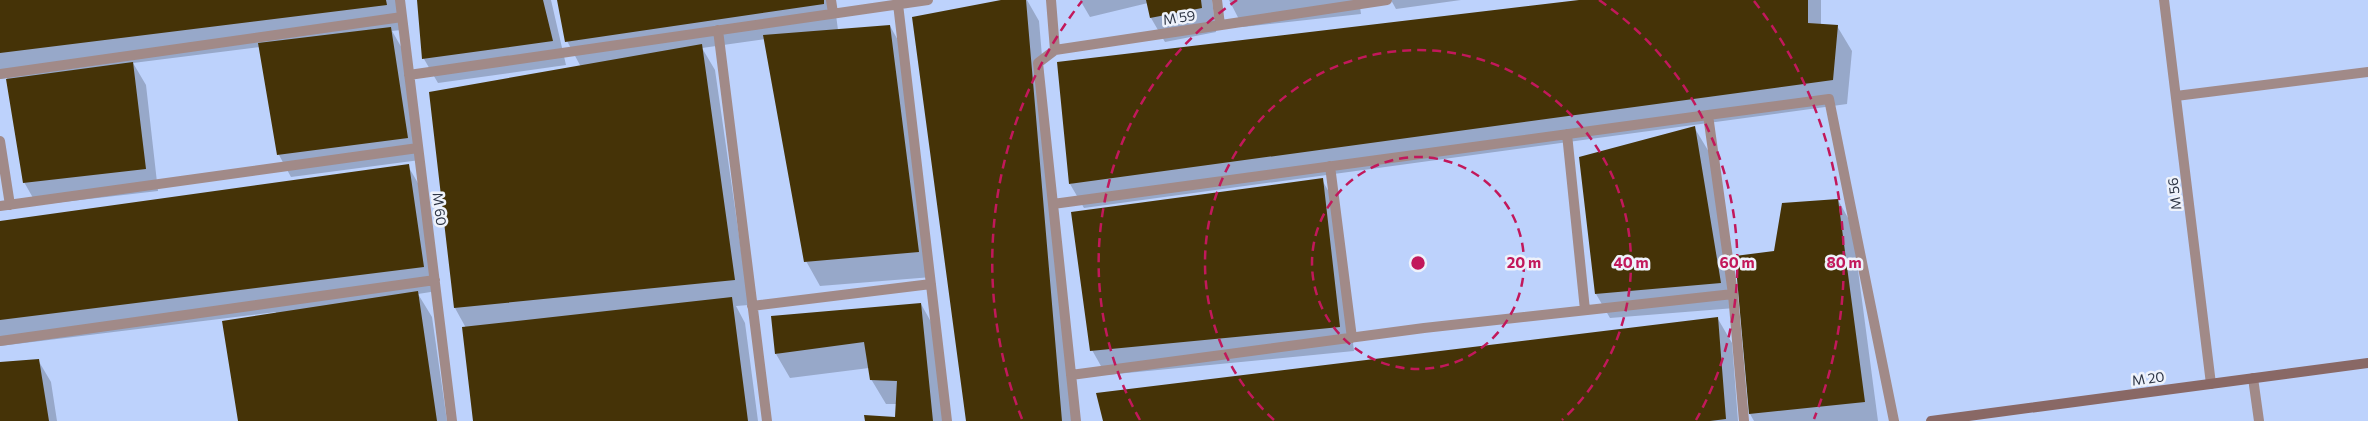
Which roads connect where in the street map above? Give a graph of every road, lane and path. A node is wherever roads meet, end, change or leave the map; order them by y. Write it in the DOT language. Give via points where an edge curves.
graph roads {
  1 [pos="400,0"];
  2 [pos="831,0"];
  3 [pos="928,0"];
  4 [pos="1051,0"];
  5 [pos="1217,0"];
  6 [pos="1387,0"];
  7 [pos="2164,0"];
  8 [pos="1370,1"];
  9 [pos="898,4"];
  10 [pos="833,13"];
  11 [pos="402,17"];
  12 [pos="1220,25"];
  13 [pos="718,30"];
  14 [pos="1055,50"];
  15 [pos="2368,72"];
  16 [pos="0,74"];
  17 [pos="409,75"];
  18 [pos="2176,96"];
  19 [pos="1708,115"];
  20 [pos="1567,134"];
  21 [pos="0,141"];
  22 [pos="418,148"];
  23 [pos="1330,166"];
  24 [pos="1053,204"];
  25 [pos="5,206"];
  26 [pos="435,280"];
  27 [pos="930,284"];
  28 [pos="1733,294"];
  29 [pos="752,306"];
  30 [pos="1585,310"];
  31 [pos="1352,338"];
  32 [pos="0,341"];
  33 [pos="2368,363"];
  34 [pos="1071,375"];
  35 [pos="2253,378"];
  36 [pos="2211,384"];
  37 [pos="1974,418"];
  38 [pos="452,421"];
  39 [pos="767,421"];
  40 [pos="946,421"];
  41 [pos="1076,421"];
  42 [pos="1744,421"];
  43 [pos="1894,421"];
  44 [pos="1931,421"];
  45 [pos="2259,421"];
  1 -- 11 [label="street, M 60"];
  2 -- 10 [label="street"];
  3 -- 9 [label="street"];
  4 -- 14 [label="street"];
  5 -- 12 [label="street"];
  6 -- 8 [label="street, M 59"];
  7 -- 18 [label="street, M 56"];
  8 -- 12 [label="street, M 59"];
  9 -- 10 [label="street"];
  9 -- 27 [label="street"];
  10 -- 13 [label="street"];
  11 -- 16 [label="street"];
  11 -- 17 [label="street, M 60"];
  12 -- 14 [label="street, M 59"];
  13 -- 17 [label="street"];
  13 -- 29 [label="street"];
  14 -- 24 [label="street" via="1038,63"];
  15 -- 18 [label="street"];
  17 -- 22 [label="street, M 60"];
  18 -- 36 [label="street, M 56"];
  19 -- 20 [label="street"];
  19 -- 28 [label="street"];
  19 -- 43 [label="street" via="1829,99"];
  20 -- 23 [label="street"];
  20 -- 30 [label="street"];
  21 -- 25 [label="street"];
  22 -- 25 [label="street"];
  22 -- 26 [label="street, M 60"];
  23 -- 24 [label="street"];
  23 -- 31 [label="street"];
  24 -- 34 [label="street"];
  26 -- 32 [label="street"];
  26 -- 38 [label="street, M 60"];
  27 -- 29 [label="street"];
  27 -- 40 [label="street"];
  28 -- 30 [label="street"];
  28 -- 42 [label="street"];
  29 -- 39 [label="street"];
  30 -- 31 [label="street"];
  31 -- 34 [label="street"];
  33 -- 35 [label="street, M 20"];
  34 -- 41 [label="street"];
  35 -- 36 [label="street, M 20"];
  35 -- 45 [label="street"];
  36 -- 37 [label="street, M 20"];
  37 -- 44 [label="street, M 20"];
}
